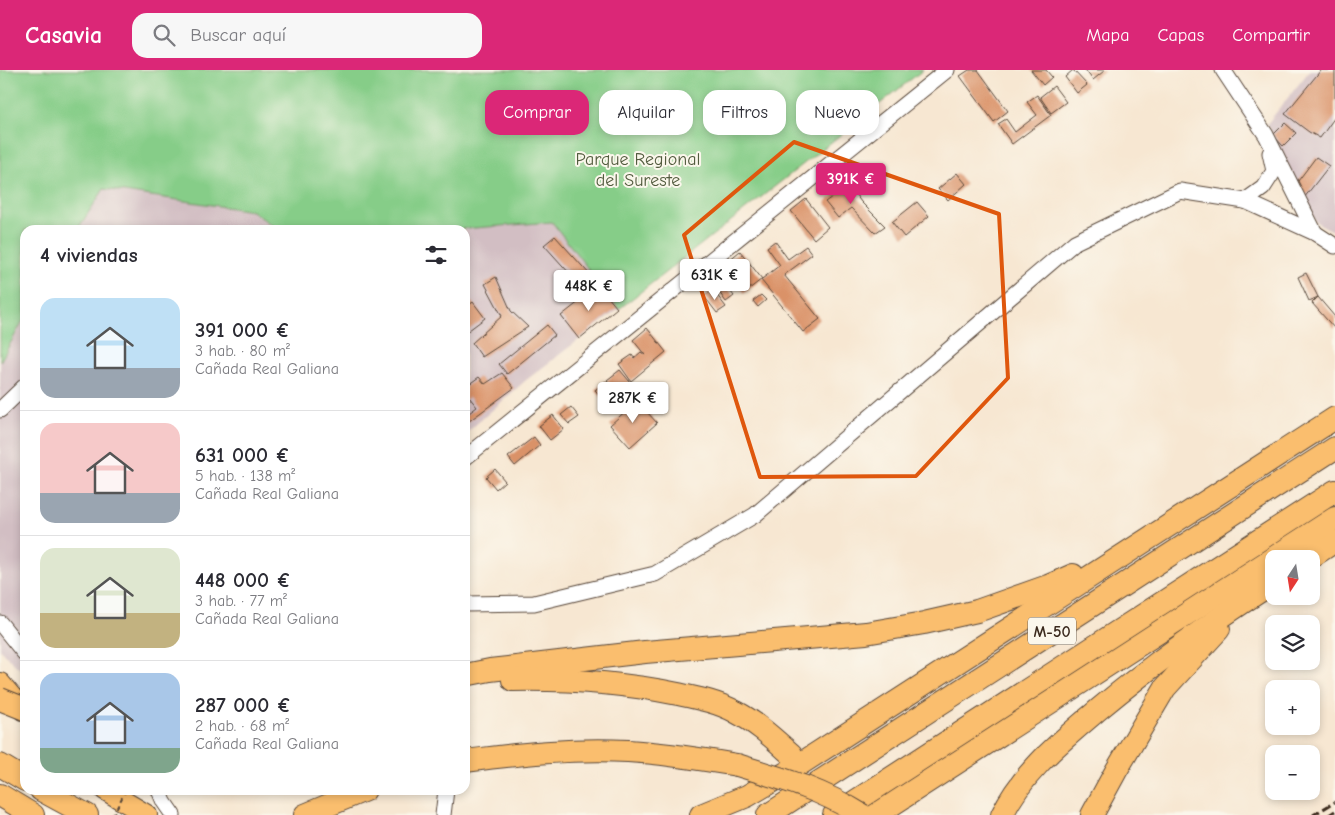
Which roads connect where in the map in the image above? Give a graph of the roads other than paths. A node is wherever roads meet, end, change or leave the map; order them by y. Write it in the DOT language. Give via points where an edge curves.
graph roads {
  1 [pos="947,70"];
  2 [pos="1223,70"];
  3 [pos="1266,135"];
  4 [pos="1245,201"];
  5 [pos="1315,233"];
  6 [pos="1335,246"];
  7 [pos="20,391"];
  8 [pos="0,410"];
  9 [pos="1335,418"];
  10 [pos="1335,448"];
  11 [pos="470,454"];
  12 [pos="1335,491"];
  13 [pos="1335,518"];
  14 [pos="1335,541"];
  15 [pos="1320,551"];
  16 [pos="1122,555"];
  17 [pos="1265,588"];
  18 [pos="1265,589"];
  19 [pos="470,604"];
  20 [pos="0,623"];
  21 [pos="20,648"];
  22 [pos="470,674"];
  23 [pos="470,682"];
  24 [pos="791,754"];
  25 [pos="470,760"];
  26 [pos="0,765"];
  27 [pos="20,777"];
  28 [pos="0,795"];
  29 [pos="50,795"];
  30 [pos="113,795"];
  31 [pos="161,795"];
  32 [pos="353,795"];
  33 [pos="446,795"];
  34 [pos="33,815"];
  35 [pos="87,815"];
  36 [pos="147,815"];
  37 [pos="173,815"];
  38 [pos="305,815"];
  39 [pos="444,815"];
  40 [pos="701,815"];
  41 [pos="768,815"];
  42 [pos="834,815"];
  43 [pos="862,815"];
  44 [pos="876,815"];
  45 [pos="1002,815"];
  46 [pos="1092,815"];
  1 -- 11 [label="street"];
  2 -- 3 [label="street"];
  3 -- 4 [label="street" via="1274,171 1263,188"];
  3 -- 5 [label="street"];
  4 -- 5 [label="street"];
  4 -- 19 [label="street" via="1180,191 1075,242 755,515 655,574 534,603"];
  5 -- 6 [label="street"];
  7 -- 8 [label="street"];
  9 -- 16 [label="highway"];
  10 -- 41 [label="highway, M-50"];
  12 -- 42 [label="highway, M-50"];
  13 -- 44 [label="highway"];
  14 -- 15 [label="highway"];
  16 -- 22 [label="highway" via="977,611 924,623 866,633 635,654"];
  16 -- 40 [label="highway" via="791,770 747,796"];
  17 -- 45 [label="highway" via="1203,629 1075,729 1034,768"];
  18 -- 46 [label="highway" via="1223,624 1166,688"];
  20 -- 21 [label="street"];
  23 -- 24 [label="highway" via="559,680 641,686 704,699 763,729"];
  25 -- 43 [label="highway, bridge" via="530,752 627,751 680,756 737,766 815,790"];
  26 -- 27 [label="highway"];
  28 -- 34 [label="highway"];
  29 -- 35 [label="highway"];
  30 -- 36 [label="main road"];
  31 -- 37 [label="street"];
  32 -- 38 [label="highway"];
  33 -- 39 [label="street"];
}
